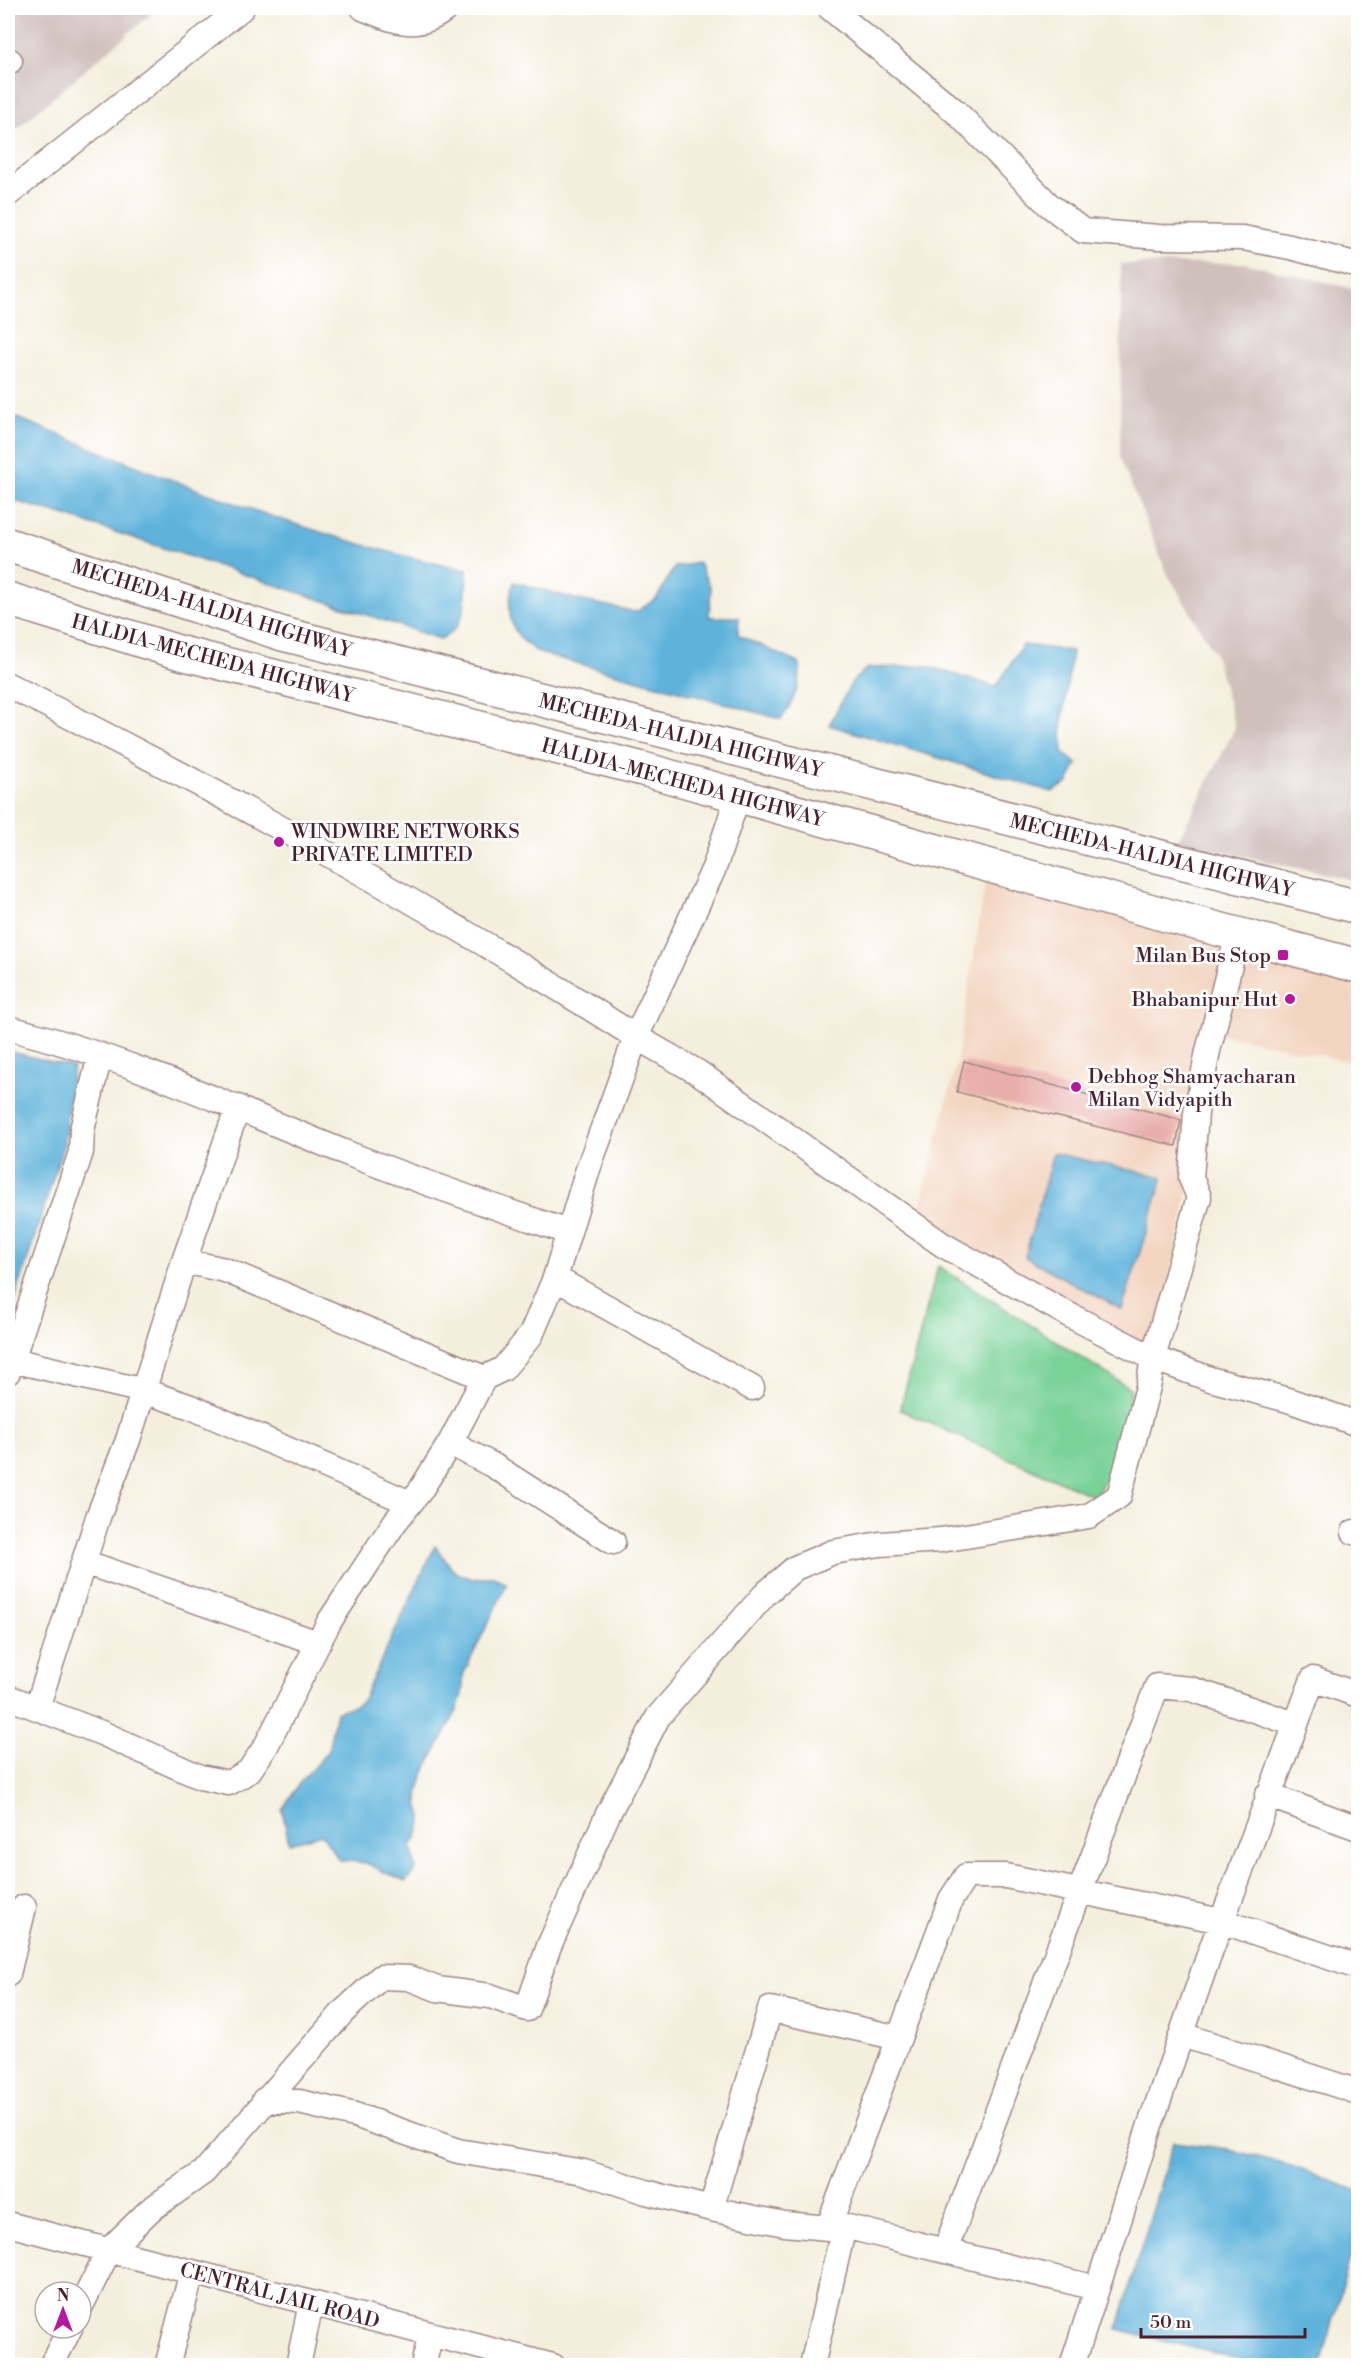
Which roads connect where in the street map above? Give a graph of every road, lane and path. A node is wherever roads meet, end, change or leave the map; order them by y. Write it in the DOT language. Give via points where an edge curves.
graph roads {
  1 [pos="242,8"];
  2 [pos="363,8"];
  3 [pos="447,8"];
  4 [pos="830,8"];
  5 [pos="8,194"];
  6 [pos="1359,265"];
  7 [pos="8,545"];
  8 [pos="8,599"];
  9 [pos="8,685"];
  10 [pos="738,796"];
  11 [pos="1359,907"];
  12 [pos="1238,934"];
  13 [pos="1359,966"];
  14 [pos="8,1028"];
  15 [pos="636,1037"];
  16 [pos="100,1055"];
  17 [pos="238,1107"];
  18 [pos="568,1232"];
  19 [pos="184,1261"];
  20 [pos="555,1278"];
  21 [pos="1153,1358"];
  22 [pos="10,1366"];
  23 [pos="484,1378"];
  24 [pos="752,1388"];
  25 [pos="144,1391"];
  26 [pos="1359,1424"];
  27 [pos="450,1443"];
  28 [pos="411,1503"];
  29 [pos="614,1542"];
  30 [pos="84,1562"];
  31 [pos="318,1643"];
  32 [pos="1359,1695"];
  33 [pos="8,1697"];
  34 [pos="37,1708"];
  35 [pos="1295,1724"];
  36 [pos="1267,1796"];
  37 [pos="1359,1828"];
  38 [pos="1082,1892"];
  39 [pos="24,1907"];
  40 [pos="1221,1921"];
  41 [pos="1359,1967"];
  42 [pos="8,1974"];
  43 [pos="1182,2035"];
  44 [pos="899,2038"];
  45 [pos="1359,2092"];
  46 [pos="264,2100"];
  47 [pos="711,2209"];
  48 [pos="8,2224"];
  49 [pos="836,2227"];
  50 [pos="109,2250"];
  51 [pos="945,2251"];
  52 [pos="192,2272"];
  53 [pos="93,2282"];
  54 [pos="1096,2288"];
  55 [pos="311,2303"];
  56 [pos="431,2334"];
  57 [pos="64,2340"];
  58 [pos="552,2365"];
  59 [pos="51,2366"];
  60 [pos="167,2366"];
  61 [pos="298,2366"];
  62 [pos="423,2366"];
  63 [pos="812,2366"];
  64 [pos="1072,2366"];
  1 -- 5 [label="street"];
  2 -- 3 [label="street" via="403,22 423,22"];
  4 -- 6 [label="street" via="956,112 1049,205 1083,231 1243,238"];
  7 -- 11 [label="highway, MECHEDA-HALDIA HIGHWAY" via="283,634"];
  8 -- 10 [label="highway, HALDIA-MECHEDA HIGHWAY" via="181,653"];
  9 -- 15 [label="street" via="215,790 522,964"];
  10 -- 12 [label="highway, HALDIA-MECHEDA HIGHWAY"];
  10 -- 15 [label="street" via="714,868"];
  12 -- 13 [label="highway, HALDIA-MECHEDA HIGHWAY"];
  12 -- 21 [label="street" via="1196,1113 1191,1178 1198,1197"];
  14 -- 16 [label="street"];
  15 -- 18 [label="street"];
  15 -- 21 [label="street" via="699,1073 943,1245"];
  16 -- 17 [label="street"];
  16 -- 22 [label="street" via="82,1130 81,1152"];
  17 -- 18 [label="street" via="350,1154"];
  17 -- 19 [label="street"];
  18 -- 20 [label="street"];
  19 -- 23 [label="street" via="225,1270"];
  19 -- 25 [label="street"];
  20 -- 23 [label="street" via="531,1335 503,1369"];
  20 -- 24 [label="street"];
  21 -- 26 [label="street"];
  21 -- 46 [label="street" via="1119,1496 1089,1516 941,1540 833,1552 795,1568 765,1594 658,1717 608,1814 549,1946 527,2009 490,1995 437,1989 409,1978 381,1977 343,2012"];
  22 -- 25 [label="street"];
  23 -- 27 [label="street"];
  25 -- 28 [label="street" via="191,1407"];
  25 -- 30 [label="street"];
  27 -- 28 [label="street"];
  27 -- 29 [label="street" via="494,1466"];
  28 -- 31 [label="street" via="348,1592"];
  30 -- 31 [label="street"];
  30 -- 34 [label="street"];
  31 -- 34 [label="street" via="266,1746 249,1771 229,1783 200,1777"];
  32 -- 35 [label="street" via="1313,1679"];
  33 -- 34 [label="street"];
  35 -- 36 [label="street"];
  35 -- 38 [label="street" via="1191,1689 1157,1686"];
  36 -- 37 [label="street"];
  36 -- 40 [label="street"];
  38 -- 40 [label="street"];
  38 -- 44 [label="street" via="1006,1876 966,1876 951,1899"];
  38 -- 51 [label="street"];
  39 -- 42 [label="street"];
  40 -- 41 [label="street"];
  40 -- 43 [label="street"];
  43 -- 45 [label="street"];
  43 -- 54 [label="street"];
  44 -- 47 [label="street" via="770,2009"];
  44 -- 49 [label="street"];
  46 -- 47 [label="street" via="299,2102 355,2115 458,2151 584,2172"];
  46 -- 50 [label="street" via="204,2172 150,2210"];
  47 -- 49 [label="street" via="785,2224"];
  48 -- 50 [label="street, CENTRAL JAIL ROAD"];
  49 -- 51 [label="street"];
  49 -- 63 [label="street"];
  50 -- 52 [label="street, CENTRAL JAIL ROAD"];
  50 -- 53 [label="street"];
  51 -- 54 [label="street"];
  52 -- 55 [label="street, CENTRAL JAIL ROAD"];
  52 -- 60 [label="street"];
  54 -- 64 [label="street"];
  55 -- 56 [label="street, CENTRAL JAIL ROAD"];
  55 -- 61 [label="street"];
  56 -- 58 [label="street, CENTRAL JAIL ROAD"];
  56 -- 62 [label="street"];
  57 -- 59 [label="street"];
}
